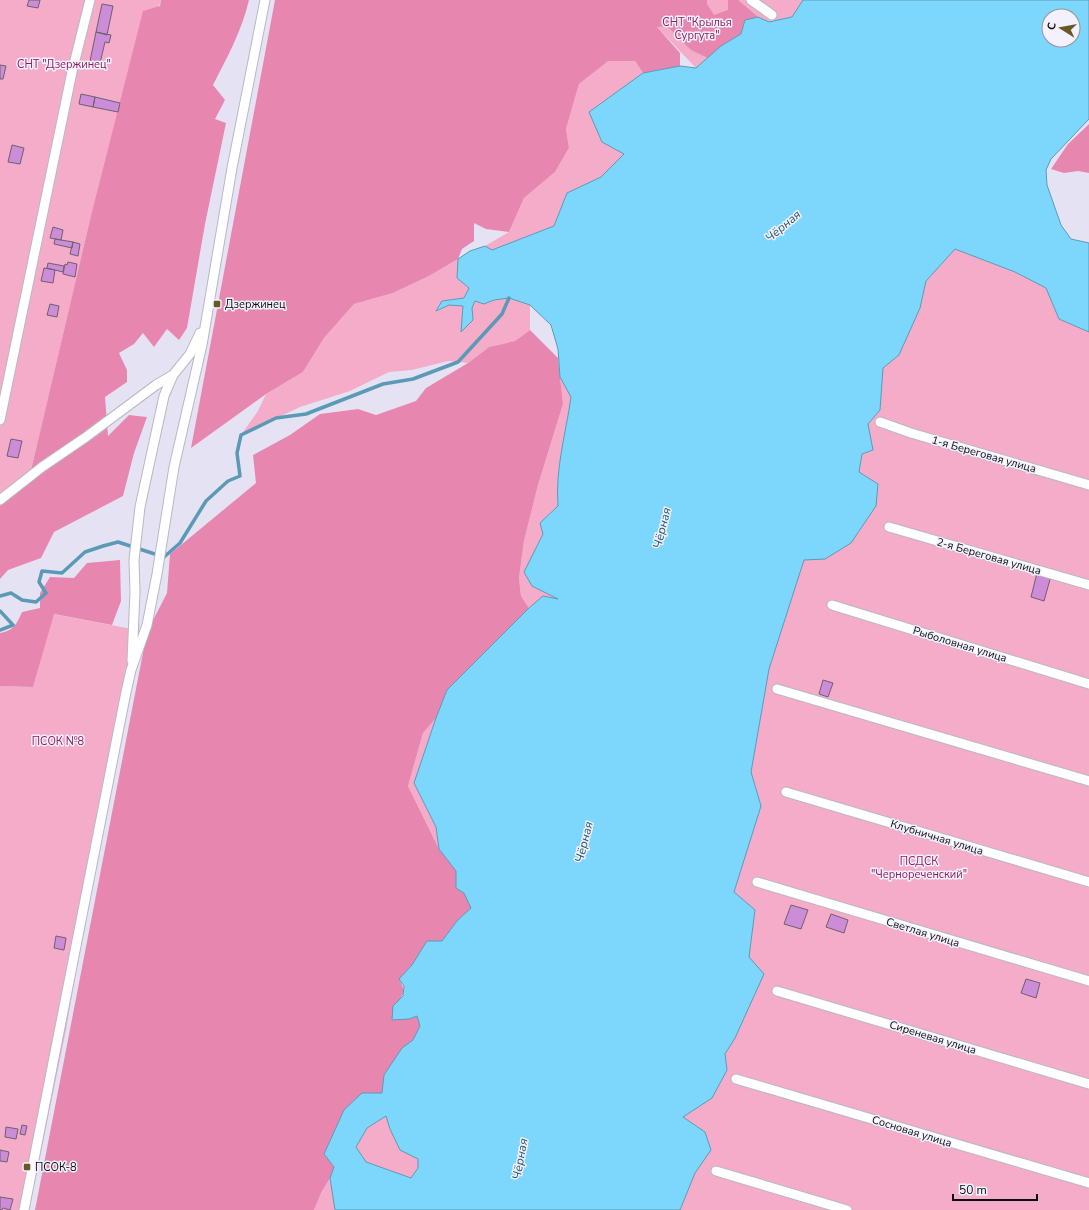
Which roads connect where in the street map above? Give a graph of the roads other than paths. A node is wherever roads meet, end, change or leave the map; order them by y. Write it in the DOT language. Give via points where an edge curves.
graph roads {
  1 [pos="90,0"];
  2 [pos="265,0"];
  3 [pos="751,0"];
  4 [pos="772,15"];
  5 [pos="206,319"];
  6 [pos="173,375"];
  7 [pos="0,420"];
  8 [pos="880,422"];
  9 [pos="1089,485"];
  10 [pos="0,500"];
  11 [pos="889,527"];
  12 [pos="1089,585"];
  13 [pos="832,605"];
  14 [pos="131,670"];
  15 [pos="1089,684"];
  16 [pos="777,689"];
  17 [pos="1089,781"];
  18 [pos="786,792"];
  19 [pos="757,882"];
  20 [pos="1089,882"];
  21 [pos="1089,981"];
  22 [pos="777,991"];
  23 [pos="736,1079"];
  24 [pos="1089,1084"];
  25 [pos="716,1171"];
  26 [pos="1089,1183"];
  27 [pos="24,1210"];
  28 [pos="847,1210"];
  1 -- 7 [label="street" via="72,72"];
  2 -- 5 [label="street"];
  3 -- 4 [label="street"];
  5 -- 6 [label="street" via="190,354"];
  5 -- 14 [label="street" via="174,467 147,626"];
  6 -- 10 [label="street" via="42,467"];
  6 -- 14 [label="street" via="164,396 138,523 134,560"];
  8 -- 9 [label="street, 1-я Береговая улица"];
  11 -- 12 [label="street, 2-я Береговая улица"];
  13 -- 15 [label="street, Рыболовная улица"];
  14 -- 27 [label="street"];
  16 -- 17 [label="street"];
  18 -- 20 [label="street, Клубничная улица"];
  19 -- 21 [label="street, Светлая улица"];
  22 -- 24 [label="street, Сиреневая улица"];
  23 -- 26 [label="street, Сосновая улица"];
  25 -- 28 [label="street"];
}
